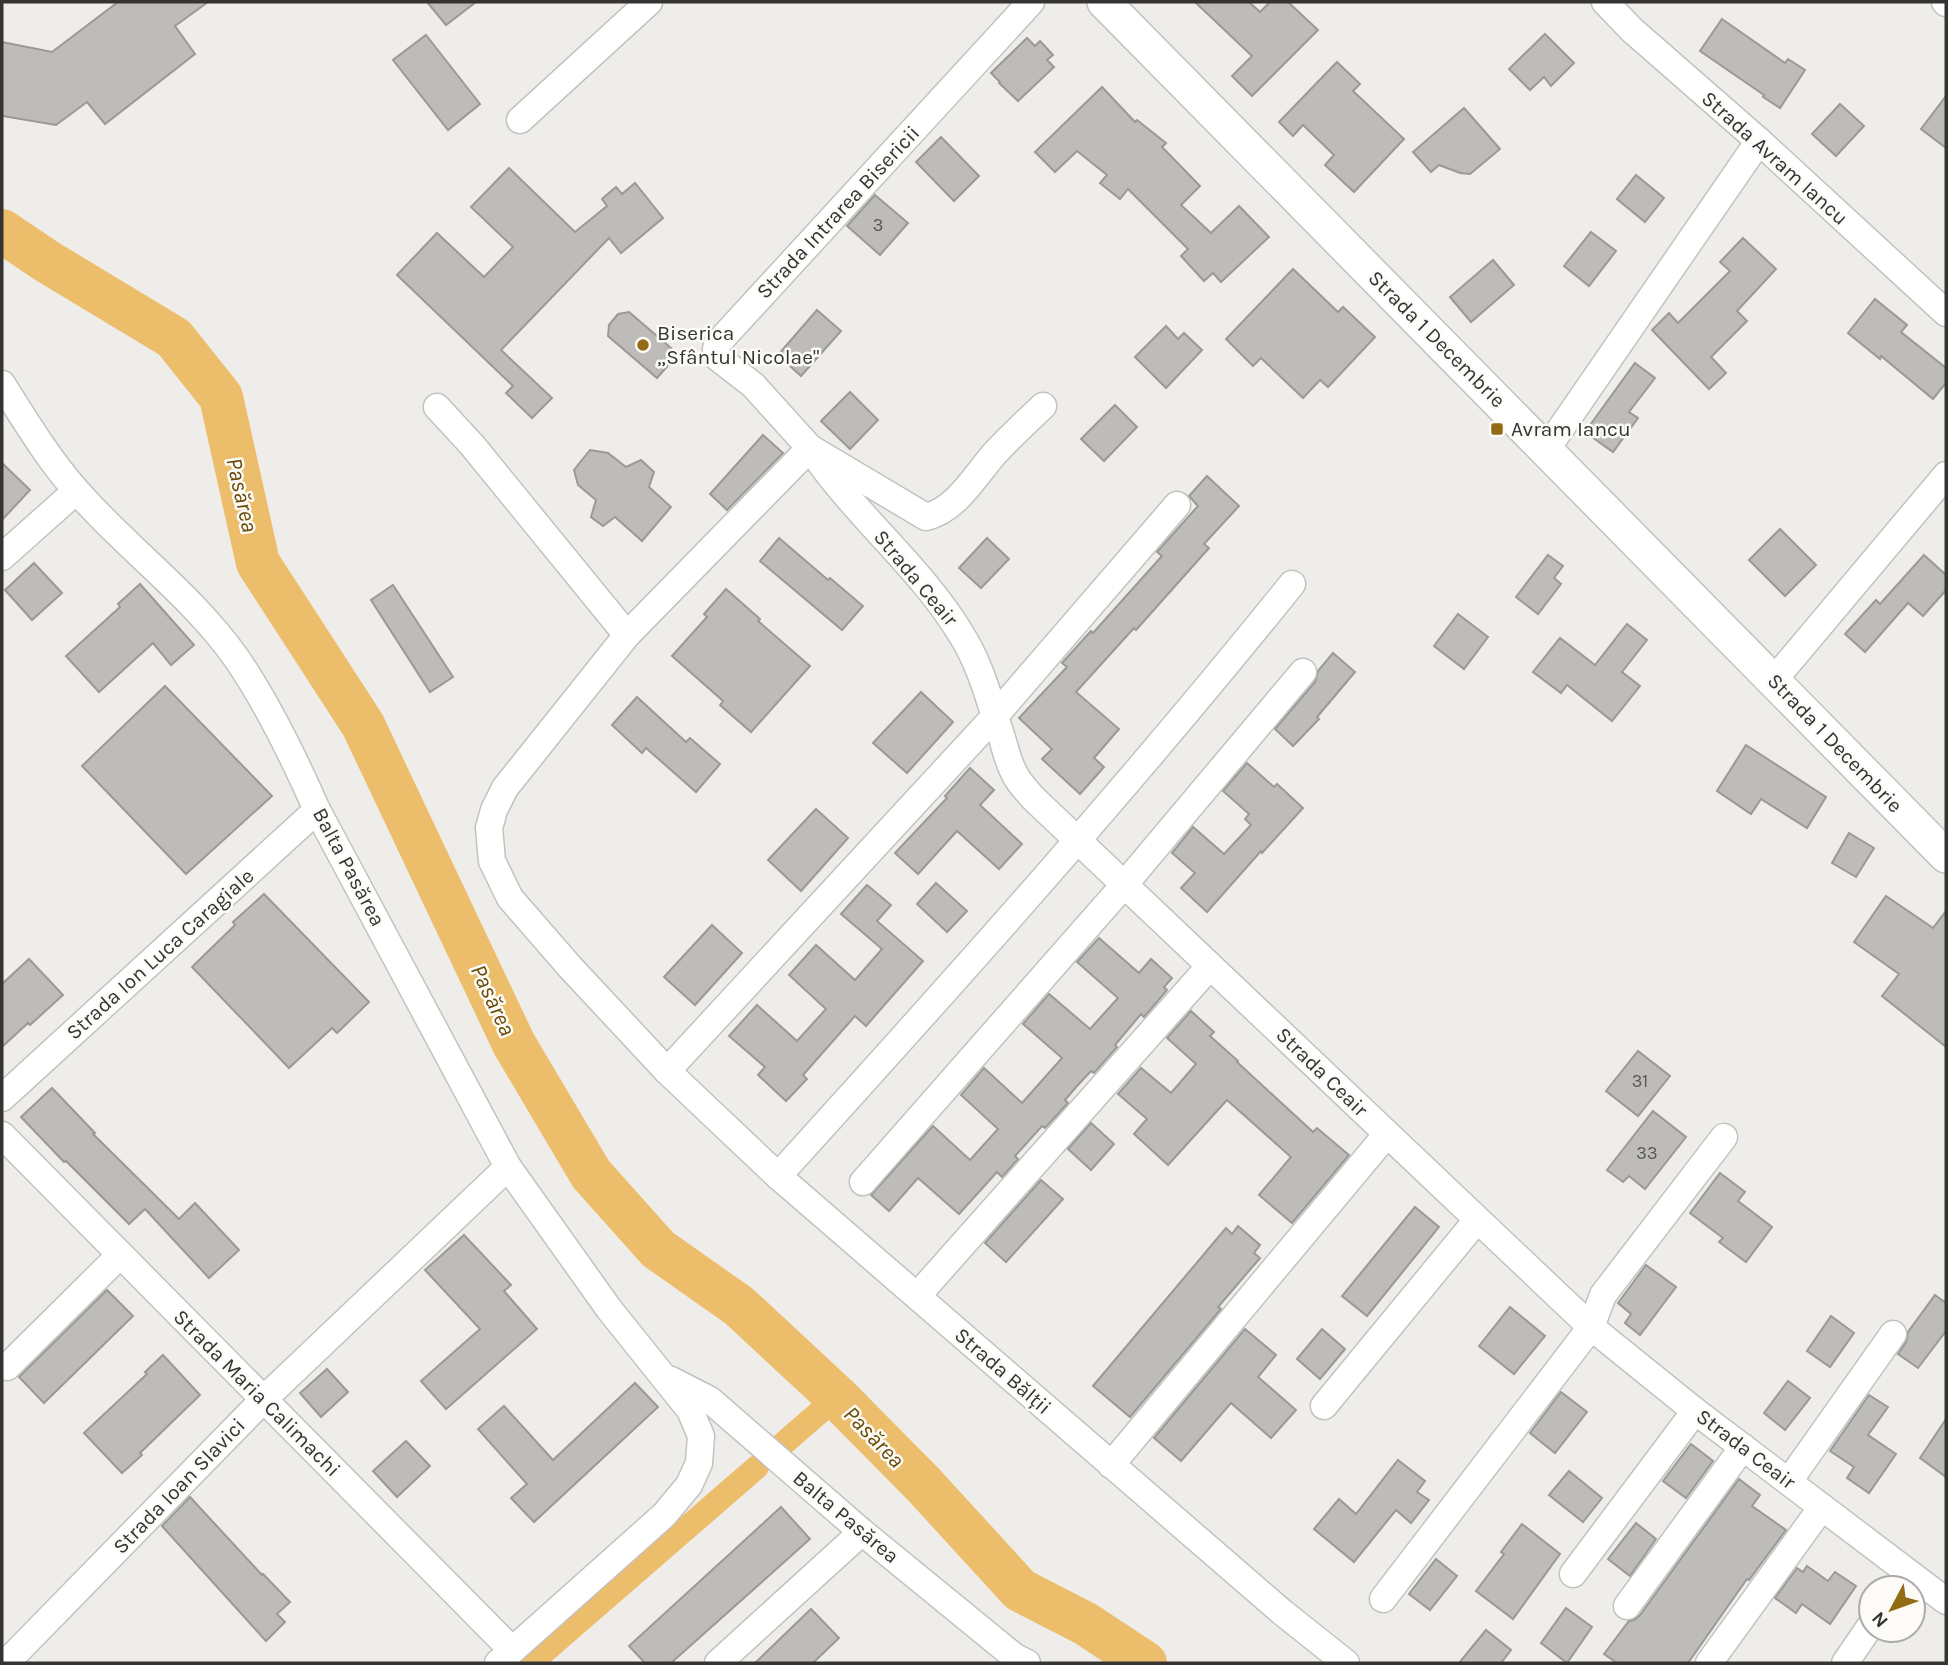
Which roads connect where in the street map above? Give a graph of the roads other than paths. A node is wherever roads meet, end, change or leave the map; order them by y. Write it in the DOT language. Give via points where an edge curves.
graph roads {
  1 [pos="649,2"];
  2 [pos="1031,2"];
  3 [pos="1104,2"];
  4 [pos="1605,2"];
  5 [pos="520,120"];
  6 [pos="1759,141"];
  7 [pos="1946,313"];
  8 [pos="2,384"];
  9 [pos="1043,406"];
  10 [pos="437,407"];
  11 [pos="810,448"];
  12 [pos="1546,450"];
  13 [pos="1946,475"];
  14 [pos="76,491"];
  15 [pos="1177,505"];
  16 [pos="2,557"];
  17 [pos="1292,584"];
  18 [pos="627,635"];
  19 [pos="1303,672"];
  20 [pos="1774,680"];
  21 [pos="995,716"];
  22 [pos="317,810"];
  23 [pos="1077,841"];
  24 [pos="1946,856"];
  25 [pos="1124,885"];
  26 [pos="1210,966"];
  27 [pos="667,1071"];
  28 [pos="2,1098"];
  29 [pos="1387,1134"];
  30 [pos="2,1135"];
  31 [pos="1724,1137"];
  32 [pos="508,1167"];
  33 [pos="778,1176"];
  34 [pos="863,1182"];
  35 [pos="1477,1220"];
  36 [pos="120,1255"];
  37 [pos="917,1296"];
  38 [pos="1591,1327"];
  39 [pos="1893,1334"];
  40 [pos="7,1367"];
  41 [pos="663,1376"];
  42 [pos="264,1399"];
  43 [pos="1324,1406"];
  44 [pos="1695,1411"];
  45 [pos="1743,1447"];
  46 [pos="1111,1465"];
  47 [pos="1789,1481"];
  48 [pos="1822,1507"];
  49 [pos="862,1532"];
  50 [pos="1573,1574"];
  51 [pos="1895,1574"];
  52 [pos="1927,1592"];
  53 [pos="1383,1599"];
  54 [pos="1946,1601"];
  55 [pos="1627,1606"];
  56 [pos="1858,1644"];
  57 [pos="505,1657"];
  58 [pos="1017,1661"];
  59 [pos="6,1663"];
  60 [pos="718,1663"];
  61 [pos="1346,1663"];
  62 [pos="1709,1663"];
  63 [pos="1845,1663"];
  1 -- 5 [label="street"];
  2 -- 11 [label="street, Strada Intrarea Bisericii" via="717,344 717,357 753,385"];
  3 -- 12 [label="main road, Strada 1 Decembrie"];
  4 -- 6 [label="street, Strada Avram Iancu"];
  6 -- 7 [label="street, Strada Avram Iancu"];
  6 -- 12 [label="street"];
  8 -- 14 [label="street, Balta Pasărea"];
  9 -- 11 [label="street, Strada Intrarea Bisericii" via="954,503 926,517"];
  10 -- 18 [label="street"];
  11 -- 18 [label="street, Strada Bălții"];
  11 -- 21 [label="street, Strada Ceair" via="961,633"];
  12 -- 20 [label="main road, Strada 1 Decembrie"];
  13 -- 20 [label="street"];
  14 -- 16 [label="street"];
  14 -- 22 [label="street, Balta Pasărea" via="202,615 237,659 292,754"];
  15 -- 21 [label="street"];
  17 -- 23 [label="street"];
  18 -- 27 [label="street, Strada Bălții" via="505,788 489,828 492,861 510,898"];
  19 -- 25 [label="street"];
  20 -- 24 [label="main road, Strada 1 Decembrie"];
  21 -- 23 [label="street, Strada Ceair" via="1016,777"];
  21 -- 27 [label="street"];
  22 -- 28 [label="street, Strada Ion Luca Caragiale"];
  22 -- 32 [label="street, Balta Pasărea"];
  23 -- 25 [label="street, Strada Ceair"];
  23 -- 33 [label="street"];
  25 -- 26 [label="street, Strada Ceair"];
  25 -- 34 [label="street"];
  26 -- 29 [label="street, Strada Ceair"];
  26 -- 37 [label="street"];
  27 -- 33 [label="street, Strada Bălții"];
  29 -- 35 [label="street, Strada Ceair"];
  29 -- 46 [label="street"];
  30 -- 36 [label="street, Strada Maria Calimachi"];
  31 -- 38 [label="street" via="1603,1295"];
  32 -- 41 [label="street, Balta Pasărea"];
  32 -- 42 [label="street, Strada Ioan Slavici"];
  33 -- 37 [label="street, Strada Bălții"];
  35 -- 38 [label="street, Strada Ceair"];
  35 -- 43 [label="street"];
  36 -- 40 [label="street"];
  36 -- 42 [label="street, Strada Maria Calimachi"];
  37 -- 46 [label="street, Strada Bălții"];
  38 -- 44 [label="street, Strada Ceair"];
  38 -- 53 [label="street"];
  39 -- 47 [label="street"];
  41 -- 49 [label="street, Balta Pasărea" via="710,1400"];
  41 -- 57 [label="street, Balta Pasărea" via="690,1410 701,1436 699,1463 690,1485 664,1516"];
  42 -- 57 [label="street, Strada Maria Calimachi"];
  42 -- 59 [label="street, Strada Ioan Slavici"];
  44 -- 45 [label="street, Strada Ceair"];
  44 -- 50 [label="street"];
  45 -- 47 [label="street, Strada Ceair"];
  45 -- 55 [label="street"];
  46 -- 61 [label="street, Strada Bălții"];
  47 -- 48 [label="street, Strada Ceair"];
  48 -- 51 [label="street, Strada Ceair"];
  48 -- 62 [label="street"];
  49 -- 58 [label="street, Balta Pasărea"];
  49 -- 60 [label="street"];
  52 -- 54 [label="street, Strada Ceair"];
  56 -- 63 [label="street"];
}
